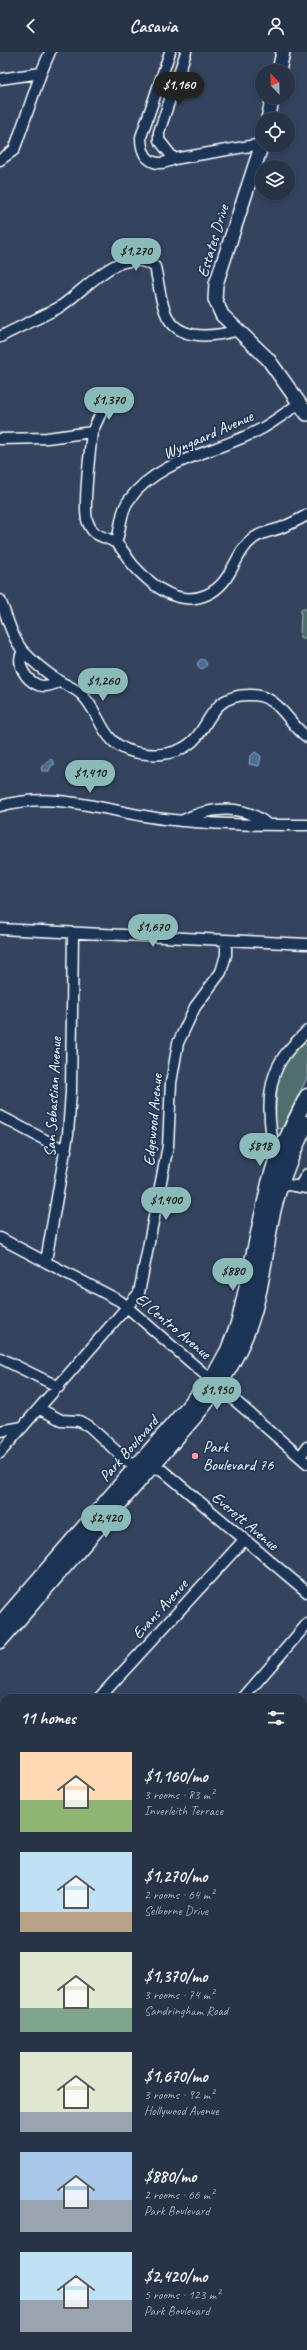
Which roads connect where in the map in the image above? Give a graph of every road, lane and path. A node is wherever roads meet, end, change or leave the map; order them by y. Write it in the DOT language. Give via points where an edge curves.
graph roads {
  1 [pos="50,52"];
  2 [pos="170,52"];
  3 [pos="186,52"];
  4 [pos="283,52"];
  5 [pos="280,64"];
  6 [pos="40,73"];
  7 [pos="0,79"];
  8 [pos="255,145"];
  9 [pos="259,152"];
  10 [pos="174,159"];
  11 [pos="0,160"];
  12 [pos="239,330"];
  13 [pos="0,337"];
  14 [pos="106,402"];
  15 [pos="303,408"];
  16 [pos="92,432"];
  17 [pos="0,439"];
  18 [pos="307,515"];
  19 [pos="116,543"];
  20 [pos="0,600"];
  21 [pos="23,651"];
  22 [pos="60,682"];
  23 [pos="307,737"];
  24 [pos="0,806"];
  25 [pos="181,821"];
  26 [pos="268,825"];
  27 [pos="307,825"];
  28 [pos="0,929"];
  29 [pos="72,933"];
  30 [pos="226,941"];
  31 [pos="307,944"];
  32 [pos="307,1031"];
  33 [pos="307,1096"];
  34 [pos="0,1116"];
  35 [pos="307,1122"];
  36 [pos="66,1151"];
  37 [pos="276,1160"];
  38 [pos="307,1174"];
  39 [pos="275,1183"];
  40 [pos="303,1187"];
  41 [pos="0,1238"];
  42 [pos="46,1261"];
  43 [pos="127,1308"];
  44 [pos="0,1358"];
  45 [pos="216,1382"];
  46 [pos="59,1387"];
  47 [pos="40,1409"];
  48 [pos="23,1427"];
  49 [pos="0,1431"];
  50 [pos="307,1447"];
  51 [pos="0,1454"];
  52 [pos="304,1460"];
  53 [pos="145,1466"];
  54 [pos="244,1540"];
  55 [pos="307,1592"];
  56 [pos="0,1624"];
  57 [pos="307,1624"];
  58 [pos="0,1641"];
  59 [pos="103,1694"];
  60 [pos="246,1694"];
  1 -- 6 [label="street"];
  2 -- 10 [label="street" via="141,137 141,147 151,161 164,164"];
  3 -- 10 [label="street" via="159,132 159,140"];
  4 -- 5 [label="street"];
  6 -- 7 [label="street"];
  6 -- 11 [label="street" via="14,150"];
  8 -- 10 [label="street"];
  9 -- 12 [label="street, Estates Drive" via="216,284 215,299 222,315"];
  12 -- 13 [label="street" via="219,336 188,333 174,326 168,317 155,267 146,262 134,261 120,263 104,271 58,307"];
  12 -- 15 [label="street, Estates Drive" via="268,359"];
  14 -- 16 [label="street"];
  15 -- 19 [label="street, Wyngaard Avenue" via="259,430 177,463 155,476 129,499 124,508"];
  16 -- 17 [label="street" via="47,438"];
  16 -- 19 [label="street" via="87,519 100,538"];
  18 -- 19 [label="street" via="285,527 254,537 227,579 216,590 196,598 174,596 160,588 134,565"];
  20 -- 21 [label="street"];
  21 -- 22 [label="street"];
  21 -- 22 [label="street" via="20,656 21,668 28,679 39,685 50,686"];
  22 -- 23 [label="street" via="72,686 83,695 112,740 131,750 165,754 180,750 202,732 213,710 233,697 249,694 266,698 278,705"];
  24 -- 25 [label="street" via="20,801 63,800"];
  25 -- 26 [label="street"];
  25 -- 26 [label="street" via="212,809 228,809 259,816"];
  26 -- 27 [label="street"];
  28 -- 29 [label="street"];
  29 -- 30 [label="street"];
  29 -- 36 [label="street, San Sebastian Avenue" via="71,1092"];
  30 -- 31 [label="street"];
  30 -- 43 [label="street, Edgewood Avenue" via="226,955 221,972 195,1007 178,1043 171,1083 168,1146 144,1275 139,1293"];
  32 -- 37 [label="street, Park Boulevard" via="284,1055 271,1082 270,1132"];
  33 -- 37 [label="main road, Park Boulevard"];
  34 -- 36 [label="street"];
  35 -- 39 [label="main road, Park Boulevard"];
  36 -- 42 [label="street, San Sebastian Avenue"];
  37 -- 39 [label="main road, Park Boulevard"];
  38 -- 40 [label="street"];
  39 -- 40 [label="street"];
  39 -- 45 [label="main road, Park Boulevard" via="273,1215 258,1298 250,1325 232,1365"];
  41 -- 42 [label="street, El Centro Avenue"];
  42 -- 43 [label="street, El Centro Avenue" via="120,1301"];
  43 -- 45 [label="street, El Centro Avenue"];
  43 -- 46 [label="street, Edgewood Avenue"];
  44 -- 46 [label="street"];
  45 -- 52 [label="street, El Centro Avenue"];
  45 -- 53 [label="main road, Park Boulevard"];
  46 -- 47 [label="street, Edgewood Avenue"];
  47 -- 48 [label="street, Edgewood Avenue"];
  47 -- 53 [label="street, Everett Avenue" via="61,1420 79,1421 89,1426 127,1461"];
  48 -- 49 [label="street"];
  48 -- 51 [label="street, Edgewood Avenue"];
  50 -- 52 [label="street"];
  53 -- 54 [label="street, Everett Avenue" via="162,1470"];
  53 -- 56 [label="main road, Park Boulevard"];
  53 -- 58 [label="main road, Park Boulevard"];
  54 -- 55 [label="street, Everett Avenue"];
  54 -- 59 [label="street, Evans Avenue"];
  57 -- 60 [label="street"];
}
